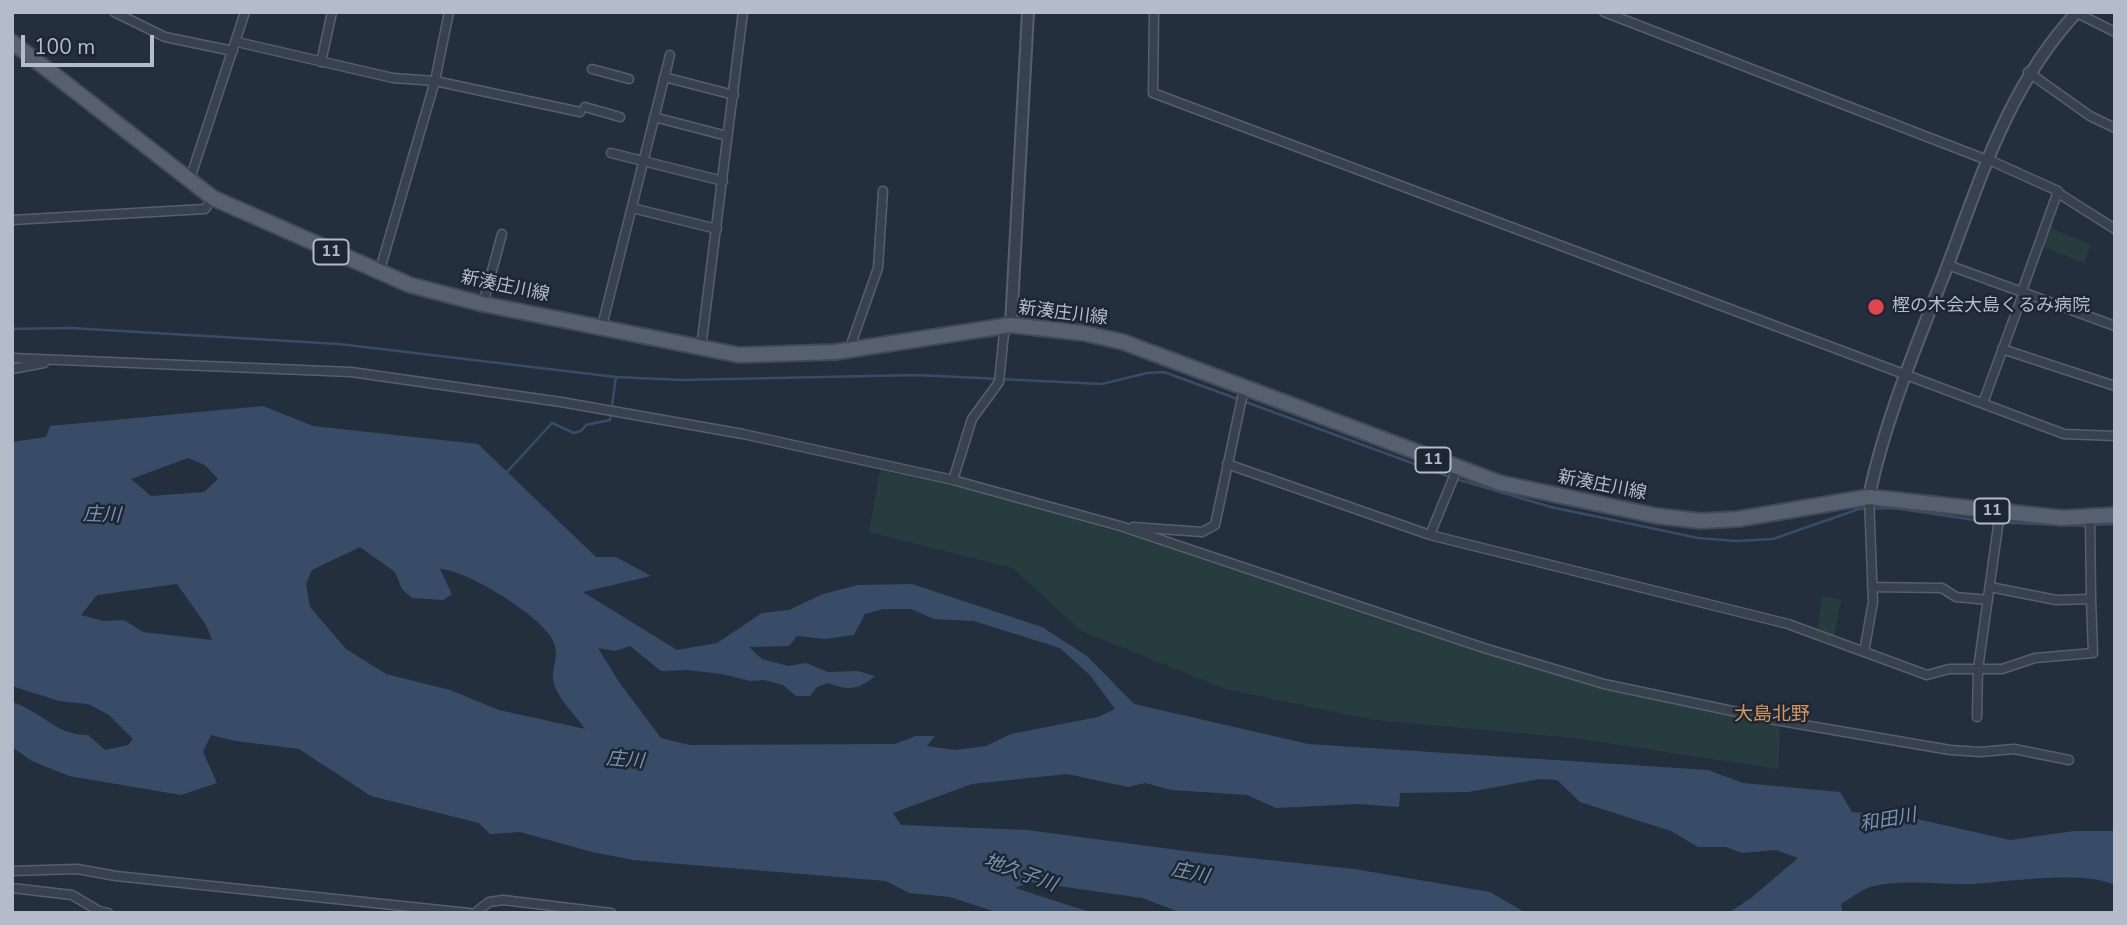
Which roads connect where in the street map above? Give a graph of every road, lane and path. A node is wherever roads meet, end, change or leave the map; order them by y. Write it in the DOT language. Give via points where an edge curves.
graph roads {
  1 [pos="114,12"];
  2 [pos="332,12"];
  3 [pos="449,12"];
  4 [pos="743,12"];
  5 [pos="1028,12"];
  6 [pos="1154,12"];
  7 [pos="1604,12"];
  8 [pos="244,13"];
  9 [pos="2077,13"];
  10 [pos="2115,32"];
  11 [pos="12,42"];
  12 [pos="235,47"];
  13 [pos="670,55"];
  14 [pos="321,62"];
  15 [pos="592,69"];
  16 [pos="2028,72"];
  17 [pos="664,76"];
  18 [pos="629,79"];
  19 [pos="435,81"];
  20 [pos="734,94"];
  21 [pos="620,117"];
  22 [pos="654,117"];
  23 [pos="2115,128"];
  24 [pos="727,136"];
  25 [pos="611,153"];
  26 [pos="1987,159"];
  27 [pos="644,161"];
  28 [pos="723,181"];
  29 [pos="189,182"];
  30 [pos="883,191"];
  31 [pos="2058,193"];
  32 [pos="213,198"];
  33 [pos="632,208"];
  34 [pos="12,220"];
  35 [pos="717,229"];
  36 [pos="2115,229"];
  37 [pos="502,234"];
  38 [pos="1948,265"];
  39 [pos="379,273"];
  40 [pos="2023,291"];
  41 [pos="483,304"];
  42 [pos="602,326"];
  43 [pos="1011,326"];
  44 [pos="2115,326"];
  45 [pos="701,348"];
  46 [pos="2002,349"];
  47 [pos="849,350"];
  48 [pos="12,358"];
  49 [pos="53,361"];
  50 [pos="12,369"];
  51 [pos="1907,373"];
  52 [pos="2115,386"];
  53 [pos="1244,388"];
  54 [pos="1983,403"];
  55 [pos="2115,436"];
  56 [pos="1227,464"];
  57 [pos="1457,469"];
  58 [pos="953,480"];
  59 [pos="1869,497"];
  60 [pos="2000,512"];
  61 [pos="2115,515"];
  62 [pos="2090,517"];
  63 [pos="1120,526"];
  64 [pos="1430,535"];
  65 [pos="1872,587"];
  66 [pos="1990,587"];
  67 [pos="2091,599"];
  68 [pos="1988,600"];
  69 [pos="1864,652"];
  70 [pos="1978,669"];
  71 [pos="1977,716"];
  72 [pos="2069,760"];
  73 [pos="12,871"];
  74 [pos="12,888"];
  75 [pos="108,913"];
  76 [pos="469,913"];
  77 [pos="475,913"];
  78 [pos="611,913"];
  1 -- 12 [label="street" via="165,37"];
  2 -- 14 [label="street"];
  3 -- 19 [label="street"];
  4 -- 20 [label="street"];
  5 -- 43 [label="street"];
  6 -- 51 [label="street" via="1153,93"];
  7 -- 26 [label="street"];
  8 -- 12 [label="street"];
  9 -- 10 [label="street"];
  9 -- 16 [label="street"];
  11 -- 29 [label="main road, 新湊庄川線 / 11"];
  12 -- 14 [label="street"];
  12 -- 29 [label="street"];
  13 -- 17 [label="street"];
  14 -- 19 [label="street" via="393,78"];
  15 -- 18 [label="street"];
  16 -- 23 [label="street"];
  16 -- 26 [label="street"];
  17 -- 20 [label="street"];
  17 -- 22 [label="street"];
  19 -- 21 [label="street"];
  19 -- 39 [label="street"];
  20 -- 24 [label="street"];
  22 -- 24 [label="street"];
  22 -- 27 [label="street"];
  24 -- 28 [label="street"];
  25 -- 27 [label="street"];
  26 -- 31 [label="street"];
  26 -- 38 [label="street"];
  27 -- 28 [label="street"];
  27 -- 33 [label="street"];
  28 -- 35 [label="street"];
  29 -- 32 [label="main road, 新湊庄川線 / 11"];
  30 -- 47 [label="street" via="878,268"];
  31 -- 36 [label="street"];
  31 -- 40 [label="street"];
  32 -- 34 [label="street" via="205,209"];
  32 -- 39 [label="main road, 新湊庄川線 / 11"];
  33 -- 35 [label="street"];
  33 -- 42 [label="street"];
  35 -- 45 [label="street"];
  37 -- 41 [label="street"];
  38 -- 40 [label="street"];
  38 -- 51 [label="street"];
  39 -- 41 [label="main road, 新湊庄川線 / 11"];
  40 -- 44 [label="street"];
  40 -- 46 [label="street"];
  41 -- 42 [label="main road, 新湊庄川線 / 11"];
  42 -- 45 [label="main road, 新湊庄川線 / 11"];
  43 -- 47 [label="main road, 新湊庄川線 / 11"];
  43 -- 53 [label="main road, 新湊庄川線 / 11" via="1123,342"];
  43 -- 58 [label="street" via="1004,333 999,378 972,419"];
  45 -- 47 [label="main road, 新湊庄川線 / 11" via="739,355"];
  46 -- 52 [label="street"];
  46 -- 54 [label="street"];
  48 -- 49 [label="street"];
  49 -- 50 [label="street"];
  49 -- 58 [label="street" via="351,372 665,418"];
  51 -- 54 [label="street"];
  51 -- 59 [label="street"];
  53 -- 56 [label="street"];
  53 -- 57 [label="main road, 新湊庄川線 / 11"];
  54 -- 55 [label="street" via="2064,434"];
  56 -- 63 [label="street" via="1215,525 1202,532"];
  56 -- 64 [label="street"];
  57 -- 59 [label="main road, 新湊庄川線 / 11" via="1544,494 1679,520 1738,519"];
  57 -- 64 [label="street"];
  58 -- 63 [label="street"];
  59 -- 60 [label="main road, 新湊庄川線 / 11"];
  59 -- 65 [label="street"];
  60 -- 62 [label="main road, 新湊庄川線 / 11"];
  60 -- 66 [label="street"];
  61 -- 62 [label="main road, 新湊庄川線 / 11"];
  62 -- 67 [label="street"];
  63 -- 72 [label="street" via="1604,684 1950,750 2014,749"];
  64 -- 69 [label="street" via="1788,624"];
  65 -- 68 [label="street" via="1942,588 1956,597"];
  65 -- 69 [label="street"];
  66 -- 67 [label="street" via="2056,600"];
  66 -- 68 [label="street"];
  67 -- 70 [label="street" via="2093,653"];
  68 -- 70 [label="street"];
  69 -- 70 [label="street" via="1927,675"];
  70 -- 71 [label="street"];
  73 -- 76 [label="street" via="77,869"];
  74 -- 75 [label="street" via="72,894"];
  77 -- 78 [label="street" via="489,902 503,900"];
}
